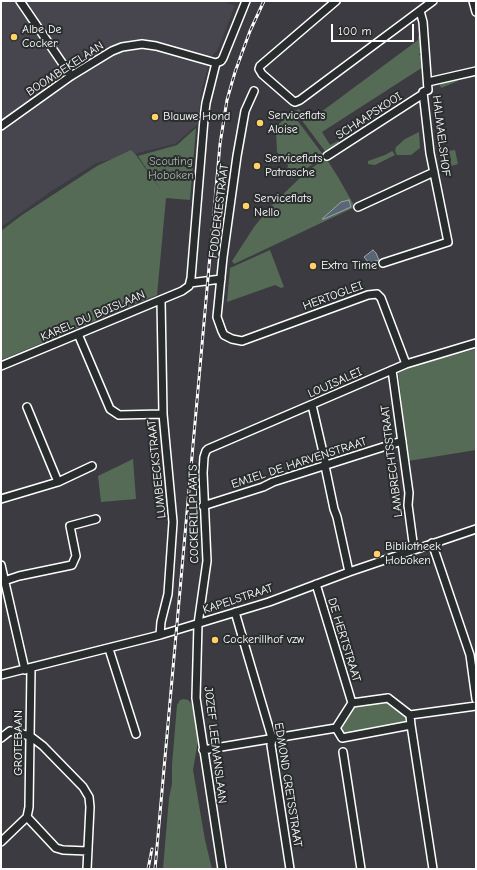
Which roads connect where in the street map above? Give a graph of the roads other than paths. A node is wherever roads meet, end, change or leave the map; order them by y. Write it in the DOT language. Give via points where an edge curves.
graph roads {
  1 [pos="20,1"];
  2 [pos="246,1"];
  3 [pos="336,1"];
  4 [pos="433,1"];
  5 [pos="473,1"];
  6 [pos="420,11"];
  7 [pos="476,12"];
  8 [pos="216,63"];
  9 [pos="476,71"];
  10 [pos="71,76"];
  11 [pos="428,82"];
  12 [pos="254,91"];
  13 [pos="424,94"];
  14 [pos="1,126"];
  15 [pos="327,156"];
  16 [pos="434,172"];
  17 [pos="358,207"];
  18 [pos="383,263"];
  19 [pos="221,279"];
  20 [pos="190,283"];
  21 [pos="161,300"];
  22 [pos="78,334"];
  23 [pos="224,335"];
  24 [pos="476,342"];
  25 [pos="406,364"];
  26 [pos="1,366"];
  27 [pos="392,370"];
  28 [pos="312,404"];
  29 [pos="27,407"];
  30 [pos="162,414"];
  31 [pos="402,441"];
  32 [pos="206,451"];
  33 [pos="92,466"];
  34 [pos="325,466"];
  35 [pos="58,482"];
  36 [pos="1,499"];
  37 [pos="203,506"];
  38 [pos="96,520"];
  39 [pos="476,529"];
  40 [pos="432,543"];
  41 [pos="414,550"];
  42 [pos="1,564"];
  43 [pos="349,572"];
  44 [pos="3,581"];
  45 [pos="316,584"];
  46 [pos="235,612"];
  47 [pos="198,624"];
  48 [pos="160,636"];
  49 [pos="109,649"];
  50 [pos="28,669"];
  51 [pos="1,675"];
  52 [pos="476,699"];
  53 [pos="352,702"];
  54 [pos="476,706"];
  55 [pos="410,715"];
  56 [pos="411,725"];
  57 [pos="336,728"];
  58 [pos="136,734"];
  59 [pos="30,736"];
  60 [pos="1,738"];
  61 [pos="272,738"];
  62 [pos="203,750"];
  63 [pos="343,752"];
  64 [pos="27,817"];
  65 [pos="1,842"];
  66 [pos="88,851"];
  67 [pos="87,869"];
  68 [pos="222,869"];
  69 [pos="290,869"];
  70 [pos="361,869"];
  71 [pos="433,869"];
  1 -- 10 [label="street"];
  2 -- 8 [label="street" via="223,58"];
  3 -- 6 [label="street" via="259,69 295,102"];
  4 -- 6 [label="street"];
  5 -- 7 [label="street"];
  6 -- 11 [label="street, HALMAELSHOF"];
  8 -- 10 [label="street, BOOMBEKELAAN" via="156,46 138,44 112,51"];
  8 -- 20 [label="street" via="204,118"];
  9 -- 11 [label="street"];
  10 -- 14 [label="street, BOOMBEKELAAN"];
  11 -- 13 [label="street, HALMAELSHOF" via="428,90 423,92"];
  12 -- 19 [label="street, FODDERIESTRAAT" via="245,111 240,134"];
  13 -- 15 [label="street, SCHAAPSKOOI"];
  13 -- 16 [label="street, HALMAELSHOF"];
  16 -- 17 [label="street"];
  16 -- 18 [label="street, HALMAELSHOF" via="448,242"];
  19 -- 20 [label="street"];
  19 -- 23 [label="street, FODDERIESTRAAT" via="217,317"];
  20 -- 21 [label="street, KAREL DU BOISLAAN" via="186,289"];
  21 -- 22 [label="street, KAREL DU BOISLAAN"];
  21 -- 30 [label="street, LUMBEECKSTRAAT"];
  22 -- 26 [label="street, KAREL DU BOISLAAN"];
  22 -- 30 [label="street" via="110,410 119,415"];
  23 -- 25 [label="street, HERTOGLEI" via="242,341 368,295 377,294 381,298"];
  24 -- 25 [label="street, LOUISALEI"];
  25 -- 27 [label="street, LOUISALEI"];
  27 -- 28 [label="street, LOUISALEI"];
  27 -- 31 [label="street, LAMBRECHTSSTRAAT"];
  28 -- 32 [label="street, LOUISALEI"];
  28 -- 34 [label="street"];
  29 -- 35 [label="street"];
  30 -- 48 [label="street, LUMBEECKSTRAAT" via="173,522 168,594"];
  31 -- 34 [label="street, EMIEL DE HARVENSTRAAT"];
  31 -- 41 [label="street, LAMBRECHTSSTRAAT"];
  32 -- 37 [label="street, COCKERILLPLAATS"];
  33 -- 35 [label="street"];
  34 -- 37 [label="street, EMIEL DE HARVENSTRAAT"];
  34 -- 43 [label="street"];
  35 -- 36 [label="street"];
  37 -- 47 [label="street, COCKERILLPLAATS" via="207,561"];
  38 -- 44 [label="street" via="70,526 76,556 72,565"];
  39 -- 40 [label="street, KAPELSTRAAT"];
  40 -- 41 [label="street, KAPELSTRAAT"];
  40 -- 52 [label="street" via="470,655"];
  41 -- 43 [label="street, KAPELSTRAAT"];
  42 -- 44 [label="street, GROTEBAAN"];
  43 -- 45 [label="street, KAPELSTRAAT"];
  44 -- 50 [label="street, GROTEBAAN"];
  45 -- 46 [label="street, KAPELSTRAAT"];
  45 -- 53 [label="street, DE HERTSTRAAT"];
  46 -- 47 [label="street, KAPELSTRAAT"];
  46 -- 61 [label="street, EDMOND CRETSSTRAAT"];
  47 -- 48 [label="street, KAPELSTRAAT"];
  47 -- 62 [label="street, JOZEF LEEMANSLAAN" via="196,698"];
  48 -- 49 [label="street, KAPELSTRAAT"];
  49 -- 50 [label="street, KAPELSTRAAT"];
  49 -- 58 [label="street"];
  50 -- 51 [label="street, KAPELSTRAAT"];
  50 -- 59 [label="street, GROTEBAAN"];
  53 -- 55 [label="street" via="388,698"];
  53 -- 57 [label="street"];
  54 -- 55 [label="street"];
  55 -- 56 [label="street"];
  56 -- 57 [label="street" via="342,738"];
  56 -- 71 [label="street"];
  57 -- 61 [label="street"];
  59 -- 60 [label="street" via="10,730"];
  59 -- 64 [label="street, GROTEBAAN"];
  59 -- 66 [label="street" via="77,781 89,797"];
  61 -- 62 [label="street"];
  61 -- 69 [label="street, EDMOND CRETSSTRAAT"];
  62 -- 68 [label="street, JOZEF LEEMANSLAAN"];
  63 -- 70 [label="street"];
  64 -- 65 [label="street"];
  64 -- 66 [label="street" via="56,848"];
  66 -- 67 [label="street"];
}
